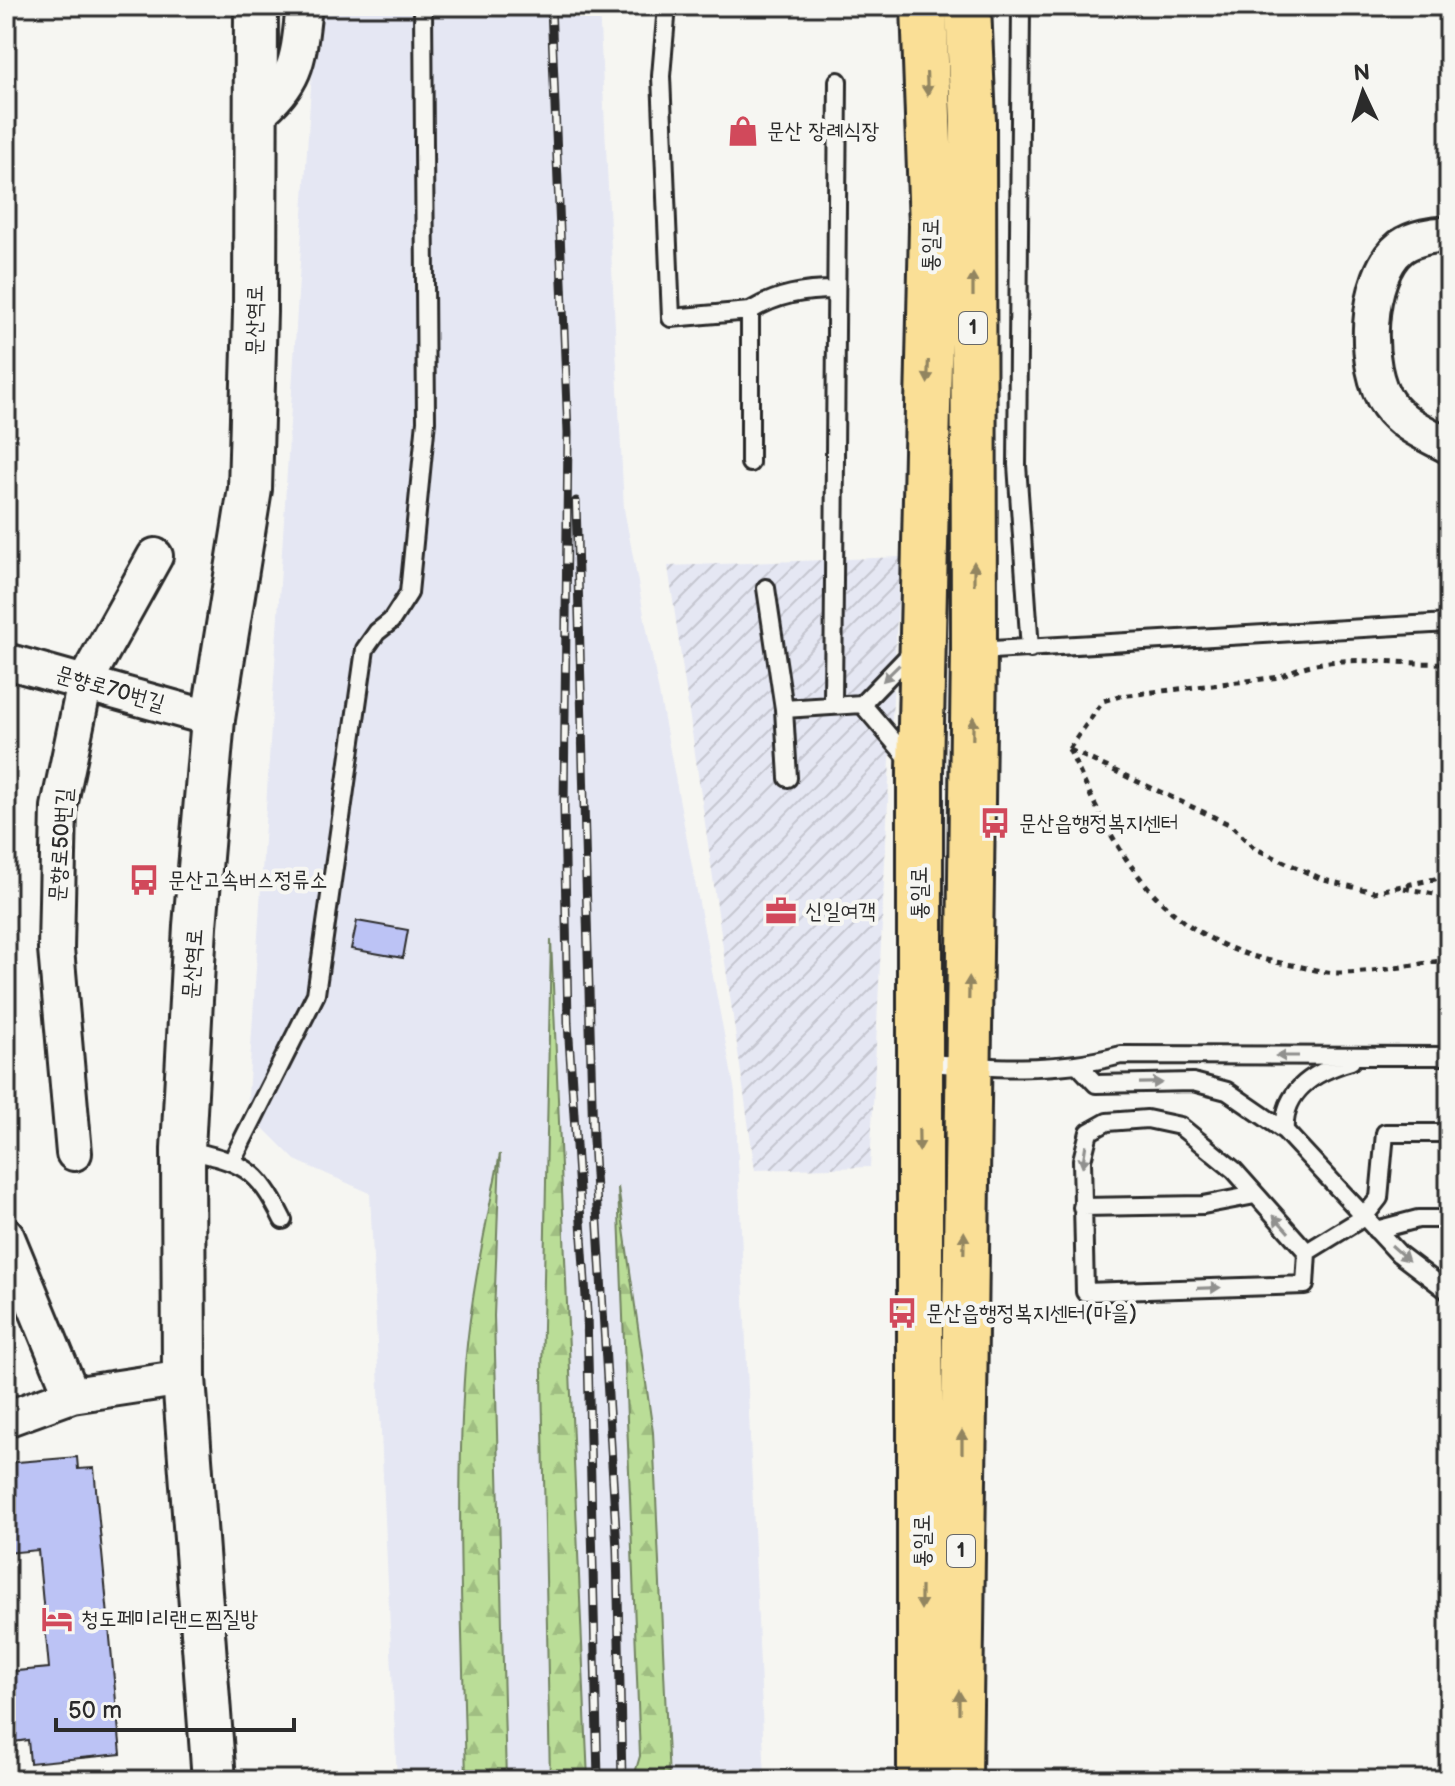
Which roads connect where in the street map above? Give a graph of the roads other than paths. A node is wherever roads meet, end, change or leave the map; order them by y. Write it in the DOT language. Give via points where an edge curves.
graph roads {
  1 [pos="256,6"];
  2 [pos="304,6"];
  3 [pos="423,6"];
  4 [pos="667,6"];
  5 [pos="924,6"];
  6 [pos="968,6"];
  7 [pos="1021,6"];
  8 [pos="838,81"];
  9 [pos="256,115"];
  10 [pos="1449,235"];
  11 [pos="836,290"];
  12 [pos="750,311"];
  13 [pos="1449,446"];
  14 [pos="750,463"];
  15 [pos="155,556"];
  16 [pos="766,588"];
  17 [pos="1449,623"];
  18 [pos="921,643"];
  19 [pos="1030,649"];
  20 [pos="974,651"];
  21 [pos="6,661"];
  22 [pos="85,682"];
  23 [pos="833,704"];
  24 [pos="862,704"];
  25 [pos="784,709"];
  26 [pos="213,719"];
  27 [pos="920,770"];
  28 [pos="788,778"];
  29 [pos="1368,1056"];
  30 [pos="1449,1056"];
  31 [pos="918,1062"];
  32 [pos="967,1066"];
  33 [pos="1080,1067"];
  34 [pos="1285,1131"];
  35 [pos="1449,1133"];
  36 [pos="183,1149"];
  37 [pos="74,1153"];
  38 [pos="232,1161"];
  39 [pos="1255,1195"];
  40 [pos="1082,1207"];
  41 [pos="1364,1217"];
  42 [pos="1449,1219"];
  43 [pos="283,1220"];
  44 [pos="1376,1230"];
  45 [pos="6,1235"];
  46 [pos="1307,1252"];
  47 [pos="1449,1292"];
  48 [pos="184,1378"];
  49 [pos="72,1395"];
  50 [pos="6,1419"];
  51 [pos="214,1780"];
  52 [pos="920,1780"];
  53 [pos="959,1780"];
  1 -- 9 [label="street, 문산역로"];
  2 -- 9 [label="street" via="297,66 277,98"];
  3 -- 38 [label="lane" via="426,421 409,593 365,649 316,994"];
  4 -- 12 [label="lane" via="661,76 671,318"];
  5 -- 18 [label="main road, 통일로 / 1, one-way" via="932,226"];
  20 -- 6 [label="main road, 통일로 / 1, one-way"];
  7 -- 19 [label="lane" via="1017,465"];
  8 -- 11 [label="lane"];
  9 -- 26 [label="street, 문산역로" via="250,489"];
  10 -- 13 [label="street" via="1400,248 1380,282 1369,349 1375,381 1388,404 1407,424"];
  11 -- 12 [label="lane" via="772,297"];
  11 -- 23 [label="lane"];
  12 -- 14 [label="lane"];
  15 -- 22 [label="street, 문향로50번길"];
  16 -- 25 [label="lane"];
  17 -- 19 [label="lane"];
  18 -- 24 [label="lane, one-way"];
  18 -- 27 [label="main road, 통일로 / 1"];
  19 -- 20 [label="lane"];
  32 -- 20 [label="main road, 통일로 / 1, one-way"];
  21 -- 22 [label="street, 문향로70번길"];
  22 -- 26 [label="street, 문향로70번길"];
  22 -- 37 [label="street, 문향로50번길" via="59,807 56,949"];
  23 -- 24 [label="lane"];
  23 -- 25 [label="lane"];
  24 -- 27 [label="lane"];
  25 -- 28 [label="lane"];
  26 -- 36 [label="street, 문산역로"];
  27 -- 31 [label="main road, 통일로 / 1"];
  29 -- 30 [label="lane"];
  29 -- 33 [label="lane, one-way" via="1121,1055"];
  29 -- 34 [label="lane" via="1323,1069 1294,1092"];
  31 -- 32 [label="lane"];
  31 -- 52 [label="main road, 통일로 / 1, one-way" via="923,1408"];
  32 -- 33 [label="lane"];
  53 -- 32 [label="main road, 통일로 / 1, one-way"];
  33 -- 34 [label="lane, one-way" via="1096,1084 1193,1082 1227,1091"];
  34 -- 41 [label="lane"];
  35 -- 41 [label="lane" via="1385,1133 1379,1198"];
  36 -- 38 [label="lane"];
  36 -- 48 [label="street, 문산역로"];
  38 -- 43 [label="lane" via="259,1177"];
  39 -- 40 [label="lane" via="1203,1205"];
  39 -- 40 [label="lane, one-way" via="1234,1170 1180,1126 1147,1119 1107,1122 1089,1132 1082,1160"];
  46 -- 39 [label="lane, one-way"];
  40 -- 46 [label="lane, one-way" via="1085,1292 1305,1285"];
  41 -- 44 [label="lane"];
  41 -- 46 [label="lane"];
  42 -- 44 [label="lane" via="1418,1219"];
  44 -- 47 [label="lane, one-way"];
  45 -- 49 [label="street"];
  48 -- 49 [label="street"];
  48 -- 51 [label="street, 문산역로"];
  49 -- 50 [label="street"];
}
